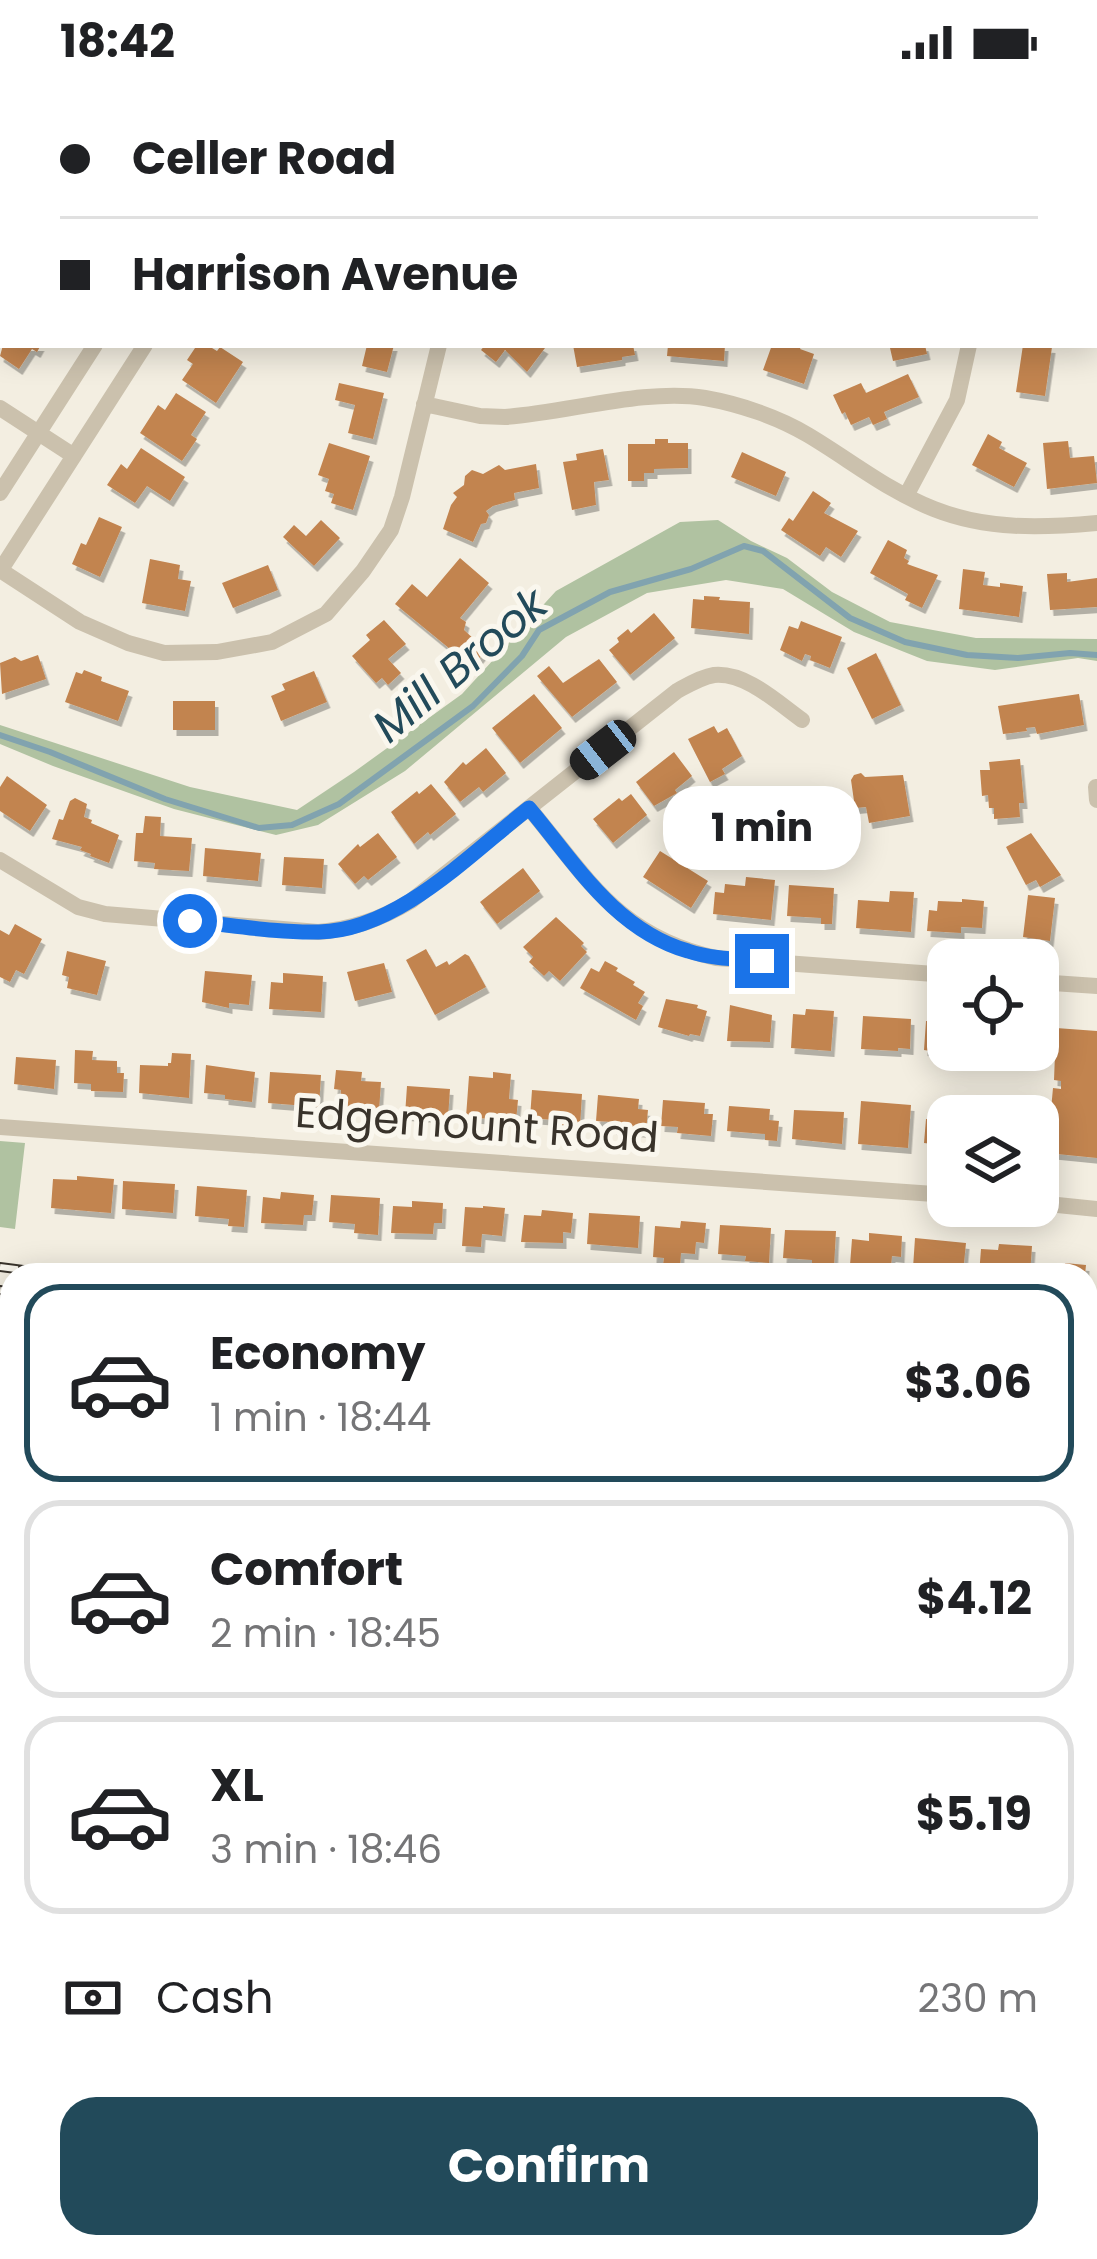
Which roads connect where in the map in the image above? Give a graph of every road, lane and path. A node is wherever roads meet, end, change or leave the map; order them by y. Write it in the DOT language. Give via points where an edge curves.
graph roads {
  1 [pos="93,348"];
  2 [pos="143,348"];
  3 [pos="438,348"];
  4 [pos="968,348"];
  5 [pos="424,404"];
  6 [pos="0,408"];
  7 [pos="39,433"];
  8 [pos="74,456"];
  9 [pos="0,493"];
  10 [pos="906,496"];
  11 [pos="1097,524"];
  12 [pos="0,570"];
  13 [pos="802,720"];
  14 [pos="1096,787"];
  15 [pos="1097,800"];
  16 [pos="529,808"];
  17 [pos="0,860"];
  18 [pos="927,973"];
  19 [pos="1059,983"];
  20 [pos="1097,986"];
  21 [pos="0,1127"];
  22 [pos="927,1193"];
  23 [pos="1059,1205"];
  24 [pos="1097,1209"];
  1 -- 7 [label="street"];
  2 -- 8 [label="street"];
  3 -- 5 [label="street"];
  4 -- 10 [label="street" via="957,400"];
  5 -- 10 [label="street" via="505,417 703,398 805,432"];
  5 -- 12 [label="street" via="391,530 326,614 272,642 217,652 128,643"];
  6 -- 7 [label="street"];
  7 -- 8 [label="street"];
  7 -- 9 [label="street"];
  8 -- 12 [label="street"];
  10 -- 11 [label="street" via="999,525"];
  13 -- 16 [label="street" via="733,677 695,681"];
  14 -- 15 [label="street"];
  16 -- 17 [label="street" via="411,902 341,930 105,914 78,907"];
  16 -- 18 [label="street" via="612,907 687,951"];
  19 -- 20 [label="street"];
  21 -- 22 [label="street, Edgemount Road"];
  23 -- 24 [label="street"];
}
